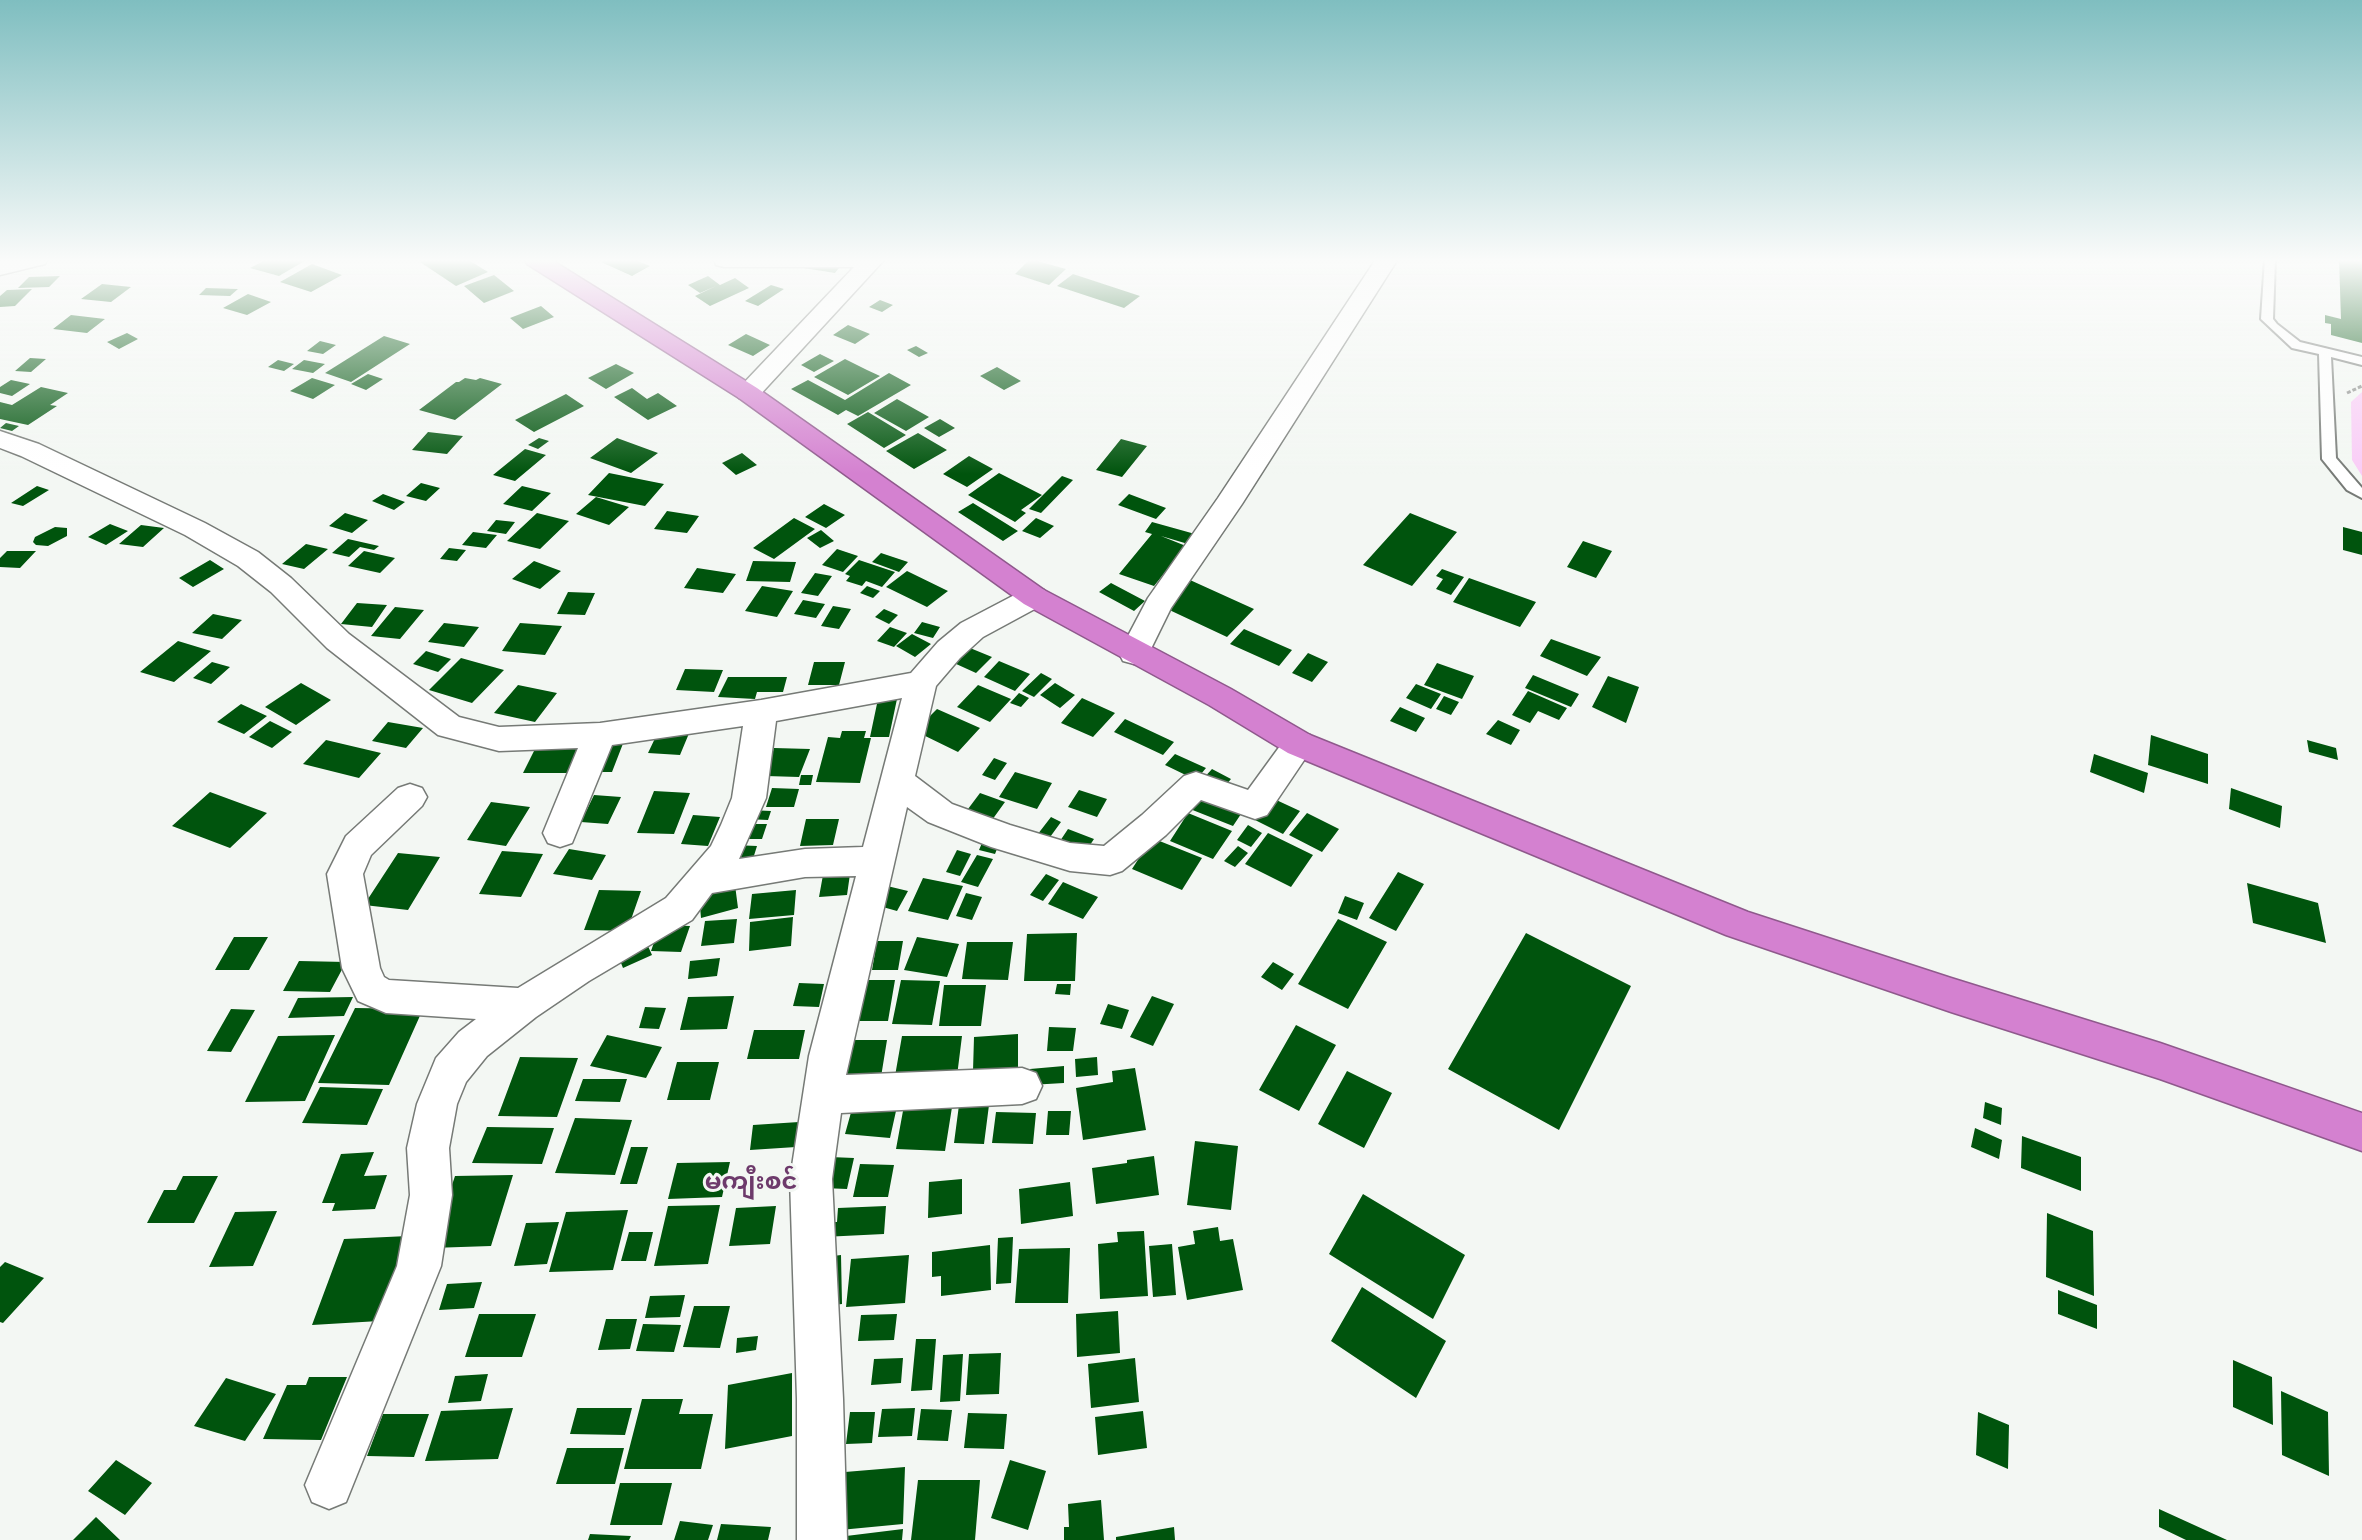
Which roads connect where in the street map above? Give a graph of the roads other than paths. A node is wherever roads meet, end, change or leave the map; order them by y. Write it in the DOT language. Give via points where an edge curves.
graph roads {
  1 [pos="649,331"];
  2 [pos="806,331"];
  3 [pos="1340,331"];
  4 [pos="2281,331"];
  5 [pos="2325,352"];
  6 [pos="2362,361"];
  7 [pos="748,393"];
  8 [pos="0,439"];
  9 [pos="2362,494"];
  10 [pos="1034,597"];
  11 [pos="1134,653"];
  12 [pos="921,683"];
  13 [pos="761,712"];
  14 [pos="600,735"];
  15 [pos="1299,744"];
  16 [pos="898,782"];
  17 [pos="410,797"];
  18 [pos="560,833"];
  19 [pos="877,861"];
  20 [pos="701,880"];
  21 [pos="523,1005"];
  22 [pos="1022,1086"];
  23 [pos="823,1095"];
  24 [pos="2362,1132"];
  25 [pos="329,1485"];
  26 [pos="822,1540"];
  1 -- 7 [label="highway"];
  2 -- 7 [label="street"];
  3 -- 11 [label="street" via="1158,605"];
  4 -- 5 [label="lane" via="2296,345"];
  5 -- 6 [label="lane"];
  5 -- 9 [label="lane" via="2329,459"];
  7 -- 10 [label="highway"];
  8 -- 14 [label="street" via="195,529 248,559 281,585 338,641 449,727 500,739"];
  10 -- 11 [label="highway"];
  10 -- 12 [label="street" via="972,630"];
  11 -- 15 [label="highway" via="1220,697"];
  12 -- 13 [label="street"];
  12 -- 16 [label="street"];
  13 -- 14 [label="street"];
  13 -- 20 [label="street" via="749,798 724,855"];
  14 -- 18 [label="street"];
  15 -- 16 [label="street" via="1255,806 1196,785 1110,861 1070,857 1003,837 940,813"];
  15 -- 24 [label="highway" via="1739,924 2160,1061"];
  16 -- 19 [label="street"];
  17 -- 21 [label="street" via="358,846 345,874 361,968 371,989 386,996"];
  19 -- 20 [label="street" via="805,863"];
  19 -- 23 [label="street"];
  20 -- 21 [label="street" via="679,909"];
  21 -- 25 [label="street" via="473,1044 450,1071 436,1104 428,1148 431,1195 419,1266"];
  22 -- 23 [label="street"];
  23 -- 26 [label="street" via="812,1179"];
}
